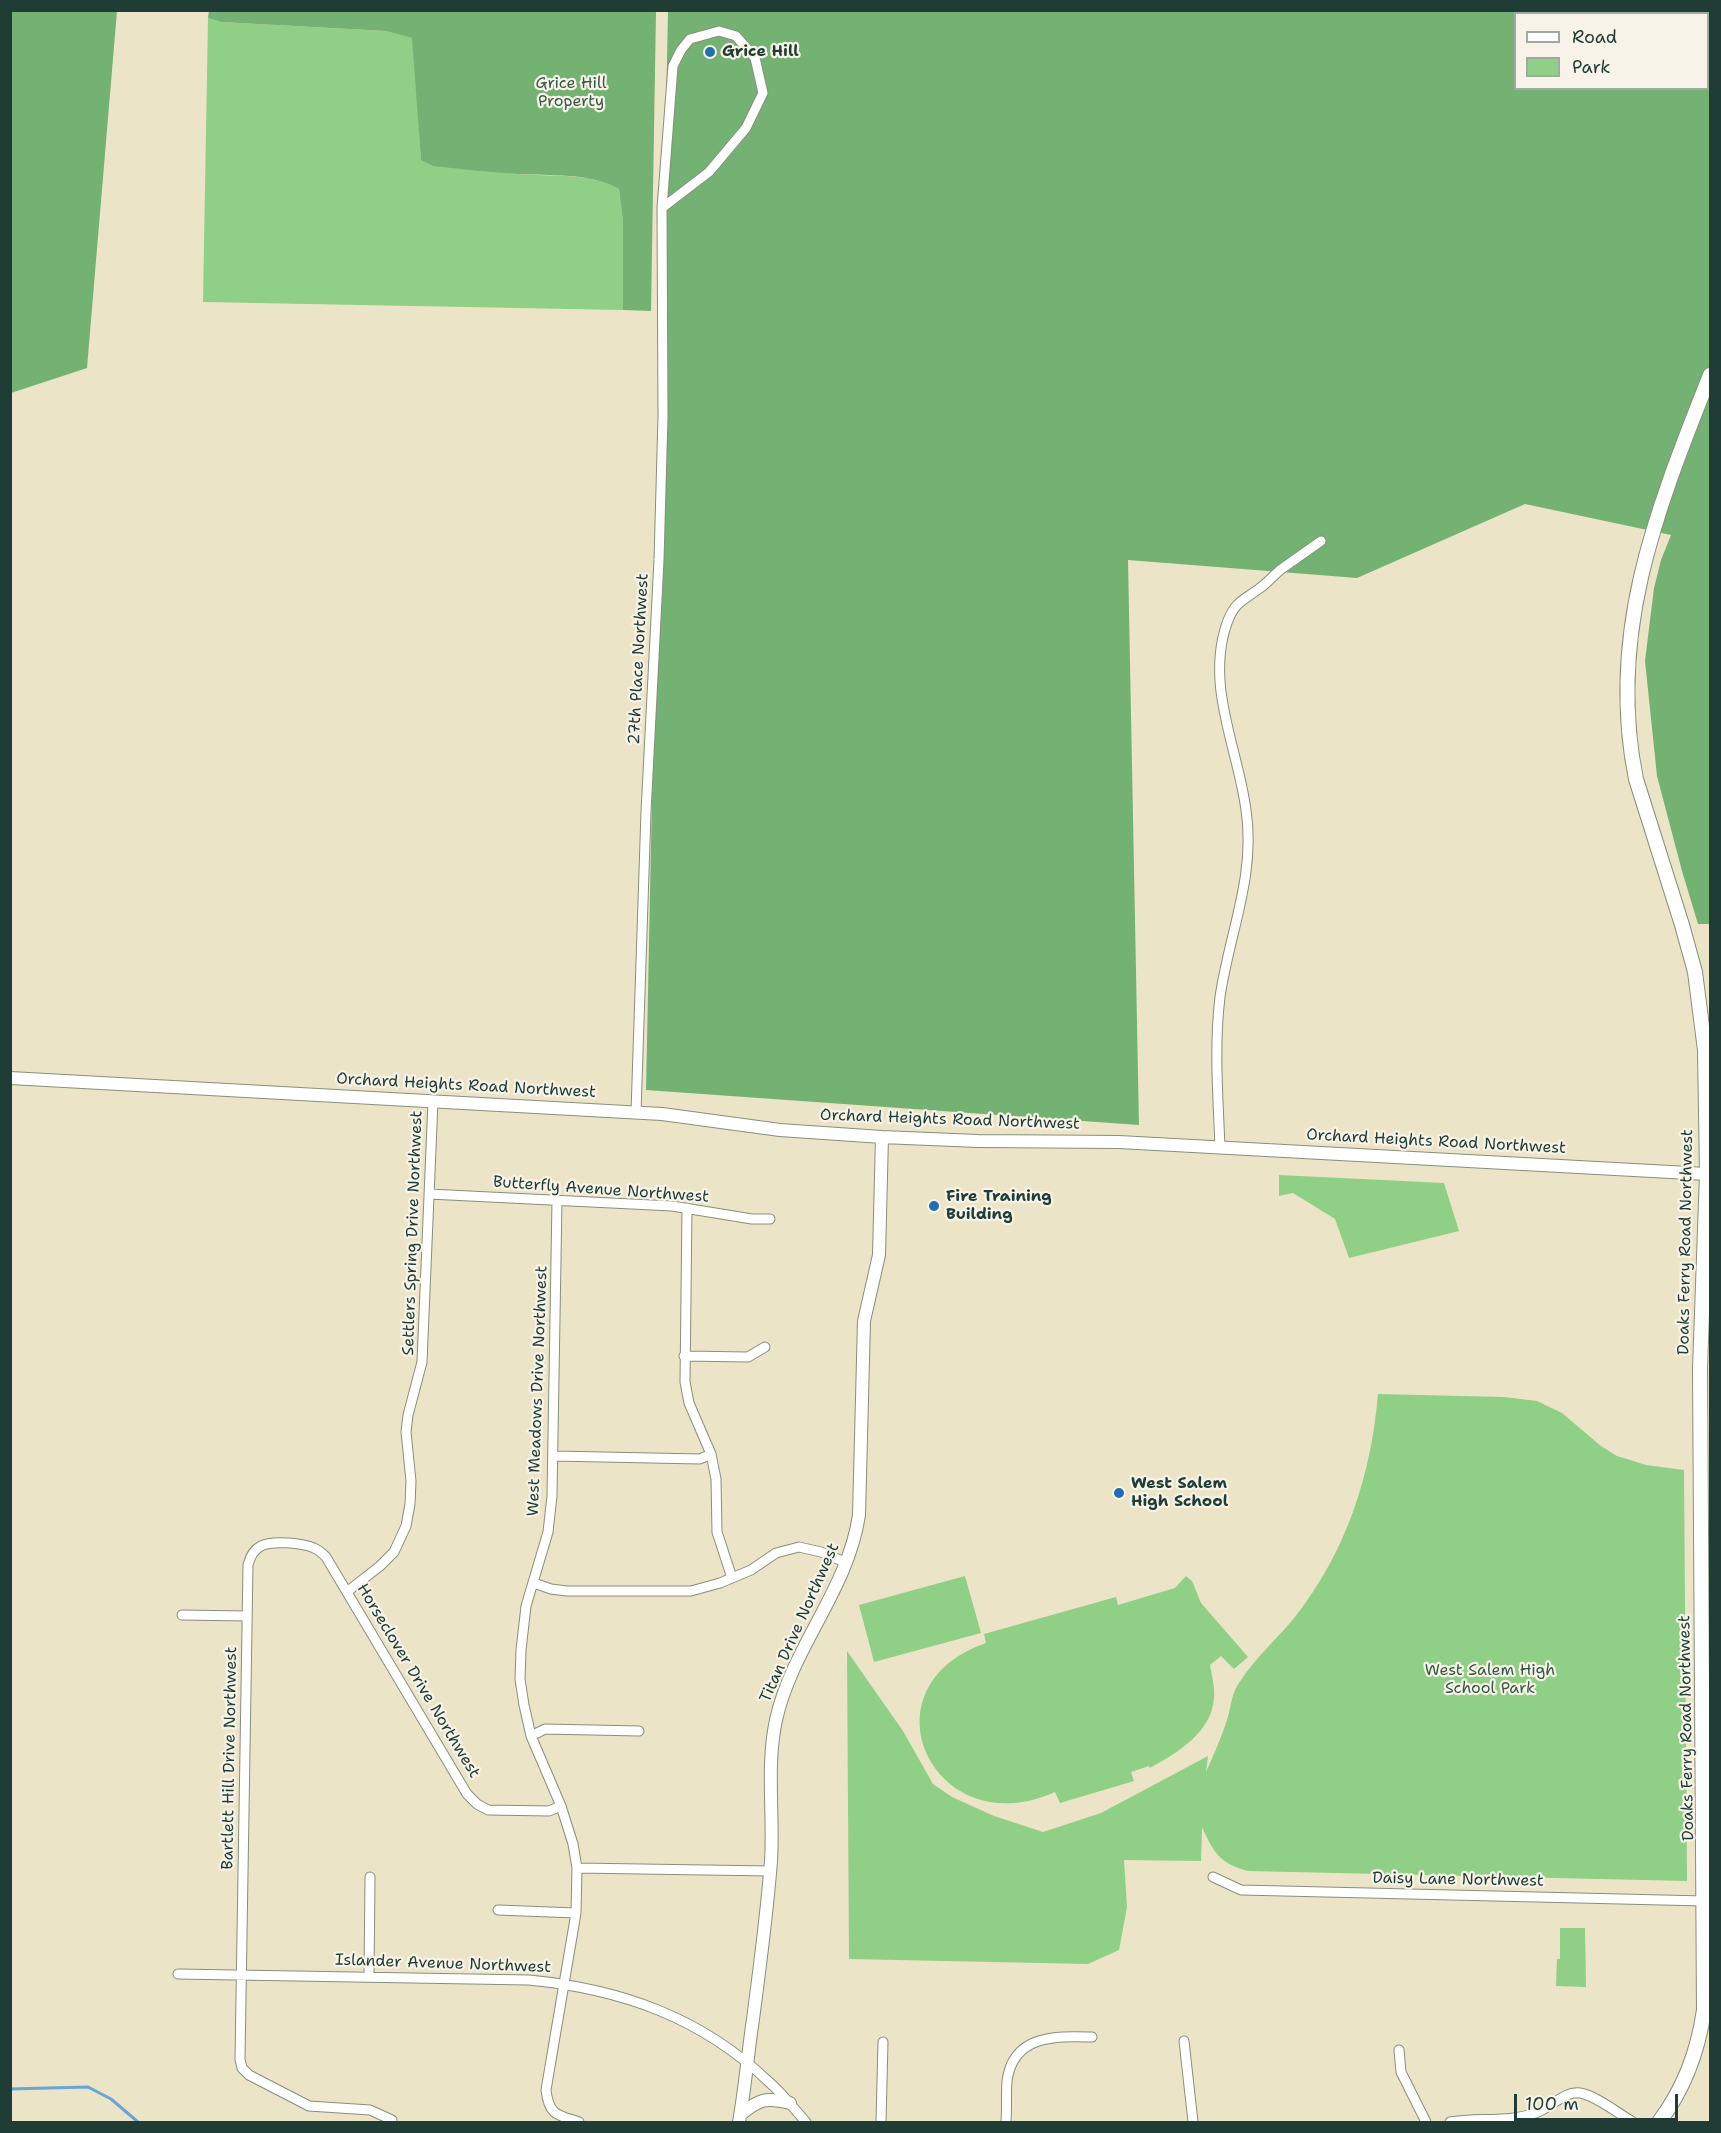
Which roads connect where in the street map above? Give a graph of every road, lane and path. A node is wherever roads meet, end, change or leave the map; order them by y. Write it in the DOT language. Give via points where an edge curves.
graph roads {
  1 [pos="662,208"];
  2 [pos="1710,375"];
  3 [pos="1321,541"];
  4 [pos="10,1078"];
  5 [pos="433,1101"];
  6 [pos="636,1112"];
  7 [pos="882,1137"];
  8 [pos="1220,1147"];
  9 [pos="1708,1174"];
  10 [pos="429,1194"];
  11 [pos="557,1200"];
  12 [pos="687,1208"];
  13 [pos="770,1219"];
  14 [pos="765,1347"];
  15 [pos="684,1356"];
  16 [pos="711,1454"];
  17 [pos="554,1456"];
  18 [pos="260,1546"];
  19 [pos="847,1563"];
  20 [pos="732,1578"];
  21 [pos="534,1583"];
  22 [pos="348,1591"];
  23 [pos="182,1615"];
  24 [pos="247,1616"];
  25 [pos="639,1731"];
  26 [pos="531,1736"];
  27 [pos="561,1806"];
  28 [pos="576,1868"];
  29 [pos="770,1871"];
  30 [pos="370,1877"];
  31 [pos="1213,1877"];
  32 [pos="1705,1901"];
  33 [pos="498,1910"];
  34 [pos="576,1913"];
  35 [pos="178,1974"];
  36 [pos="242,1975"];
  37 [pos="369,1977"];
  38 [pos="565,1983"];
  39 [pos="1092,2037"];
  40 [pos="1184,2041"];
  41 [pos="883,2042"];
  42 [pos="1399,2050"];
  43 [pos="748,2064"];
  44 [pos="790,2103"];
  45 [pos="740,2119"];
  46 [pos="392,2120"];
  47 [pos="579,2122"];
  48 [pos="806,2122"];
  49 [pos="881,2122"];
  50 [pos="1006,2122"];
  51 [pos="1193,2122"];
  52 [pos="1426,2122"];
  53 [pos="1450,2122"];
  54 [pos="1633,2122"];
  55 [pos="1659,2122"];
  1 -- 1 [label="street, 27th Place Northwest" via="709,172 746,128 763,93 755,58 736,36 719,30 690,39 673,66"];
  1 -- 6 [label="street, 27th Place Northwest" via="663,416"];
  2 -- 9 [label="main road, Doaks Ferry Road Northwest" via="1644,558 1627,689 1636,779 1697,986 1705,1050"];
  3 -- 8 [label="street" via="1243,598 1232,612 1219,653 1221,697 1247,812 1245,883 1218,1018"];
  4 -- 5 [label="street, Orchard Heights Road Northwest"];
  5 -- 6 [label="street, Orchard Heights Road Northwest"];
  5 -- 10 [label="street, Settlers Spring Drive Northwest"];
  6 -- 7 [label="street, Orchard Heights Road Northwest" via="800,1132"];
  7 -- 8 [label="street, Orchard Heights Road Northwest"];
  7 -- 19 [label="street, Titan Drive Northwest" via="879,1255 864,1321 859,1515"];
  8 -- 9 [label="street, Orchard Heights Road Northwest"];
  9 -- 32 [label="main road, Doaks Ferry Road Northwest" via="1700,1368"];
  10 -- 11 [label="street, Butterfly Avenue Northwest"];
  10 -- 22 [label="street, Settlers Spring Drive Northwest" via="422,1362 406,1432 411,1481 406,1526 394,1552"];
  11 -- 12 [label="street, Butterfly Avenue Northwest"];
  11 -- 17 [label="street, West Meadows Drive Northwest"];
  12 -- 13 [label="street, Butterfly Avenue Northwest"];
  12 -- 15 [label="street"];
  14 -- 15 [label="street" via="748,1357"];
  15 -- 16 [label="street" via="689,1403"];
  16 -- 17 [label="street" via="700,1459"];
  16 -- 20 [label="street" via="717,1479 717,1532"];
  17 -- 21 [label="street, West Meadows Drive Northwest" via="548,1532"];
  18 -- 22 [label="street, Horseclover Drive Northwest" via="300,1544 315,1548 326,1557"];
  18 -- 24 [label="street, Bartlett Hill Drive Northwest" via="248,1565"];
  19 -- 20 [label="street" via="799,1547 776,1553"];
  19 -- 29 [label="street, Titan Drive Northwest" via="793,1672 778,1713 772,1750"];
  20 -- 21 [label="street" via="691,1591 674,1592 567,1591"];
  21 -- 26 [label="street, West Meadows Drive Northwest" via="526,1606 520,1650"];
  22 -- 27 [label="street, Horseclover Drive Northwest" via="467,1794 488,1809 549,1811"];
  23 -- 24 [label="street"];
  24 -- 36 [label="street, Bartlett Hill Drive Northwest"];
  25 -- 26 [label="street" via="545,1730"];
  26 -- 27 [label="street, West Meadows Drive Northwest"];
  27 -- 28 [label="street, West Meadows Drive Northwest"];
  28 -- 29 [label="street"];
  28 -- 34 [label="street, West Meadows Drive Northwest"];
  29 -- 43 [label="street, Titan Drive Northwest"];
  30 -- 37 [label="street"];
  31 -- 32 [label="street, Daisy Lane Northwest" via="1241,1890"];
  32 -- 55 [label="main road, Doaks Ferry Road Northwest" via="1701,2032 1682,2088"];
  33 -- 34 [label="street"];
  34 -- 38 [label="street, West Meadows Drive Northwest"];
  35 -- 36 [label="street, Islander Avenue Northwest"];
  36 -- 37 [label="street, Islander Avenue Northwest"];
  36 -- 46 [label="street, Bartlett Hill Drive Northwest" via="240,2059 249,2075 309,2106 370,2110"];
  37 -- 38 [label="street, Islander Avenue Northwest"];
  38 -- 43 [label="street, Islander Avenue Northwest" via="613,1993 669,2014"];
  38 -- 47 [label="street, West Meadows Drive Northwest" via="546,2090 552,2110"];
  39 -- 50 [label="street" via="1046,2038 1023,2050 1013,2061 1007,2079"];
  40 -- 51 [label="street"];
  41 -- 49 [label="street"];
  42 -- 52 [label="street" via="1401,2072"];
  43 -- 44 [label="street, Islander Avenue Northwest"];
  43 -- 45 [label="street, Titan Drive Northwest"];
  44 -- 45 [label="street" via="761,2100"];
  44 -- 48 [label="street, Islander Avenue Northwest"];
  53 -- 54 [label="street" via="1537,2113 1577,2092"];
}
